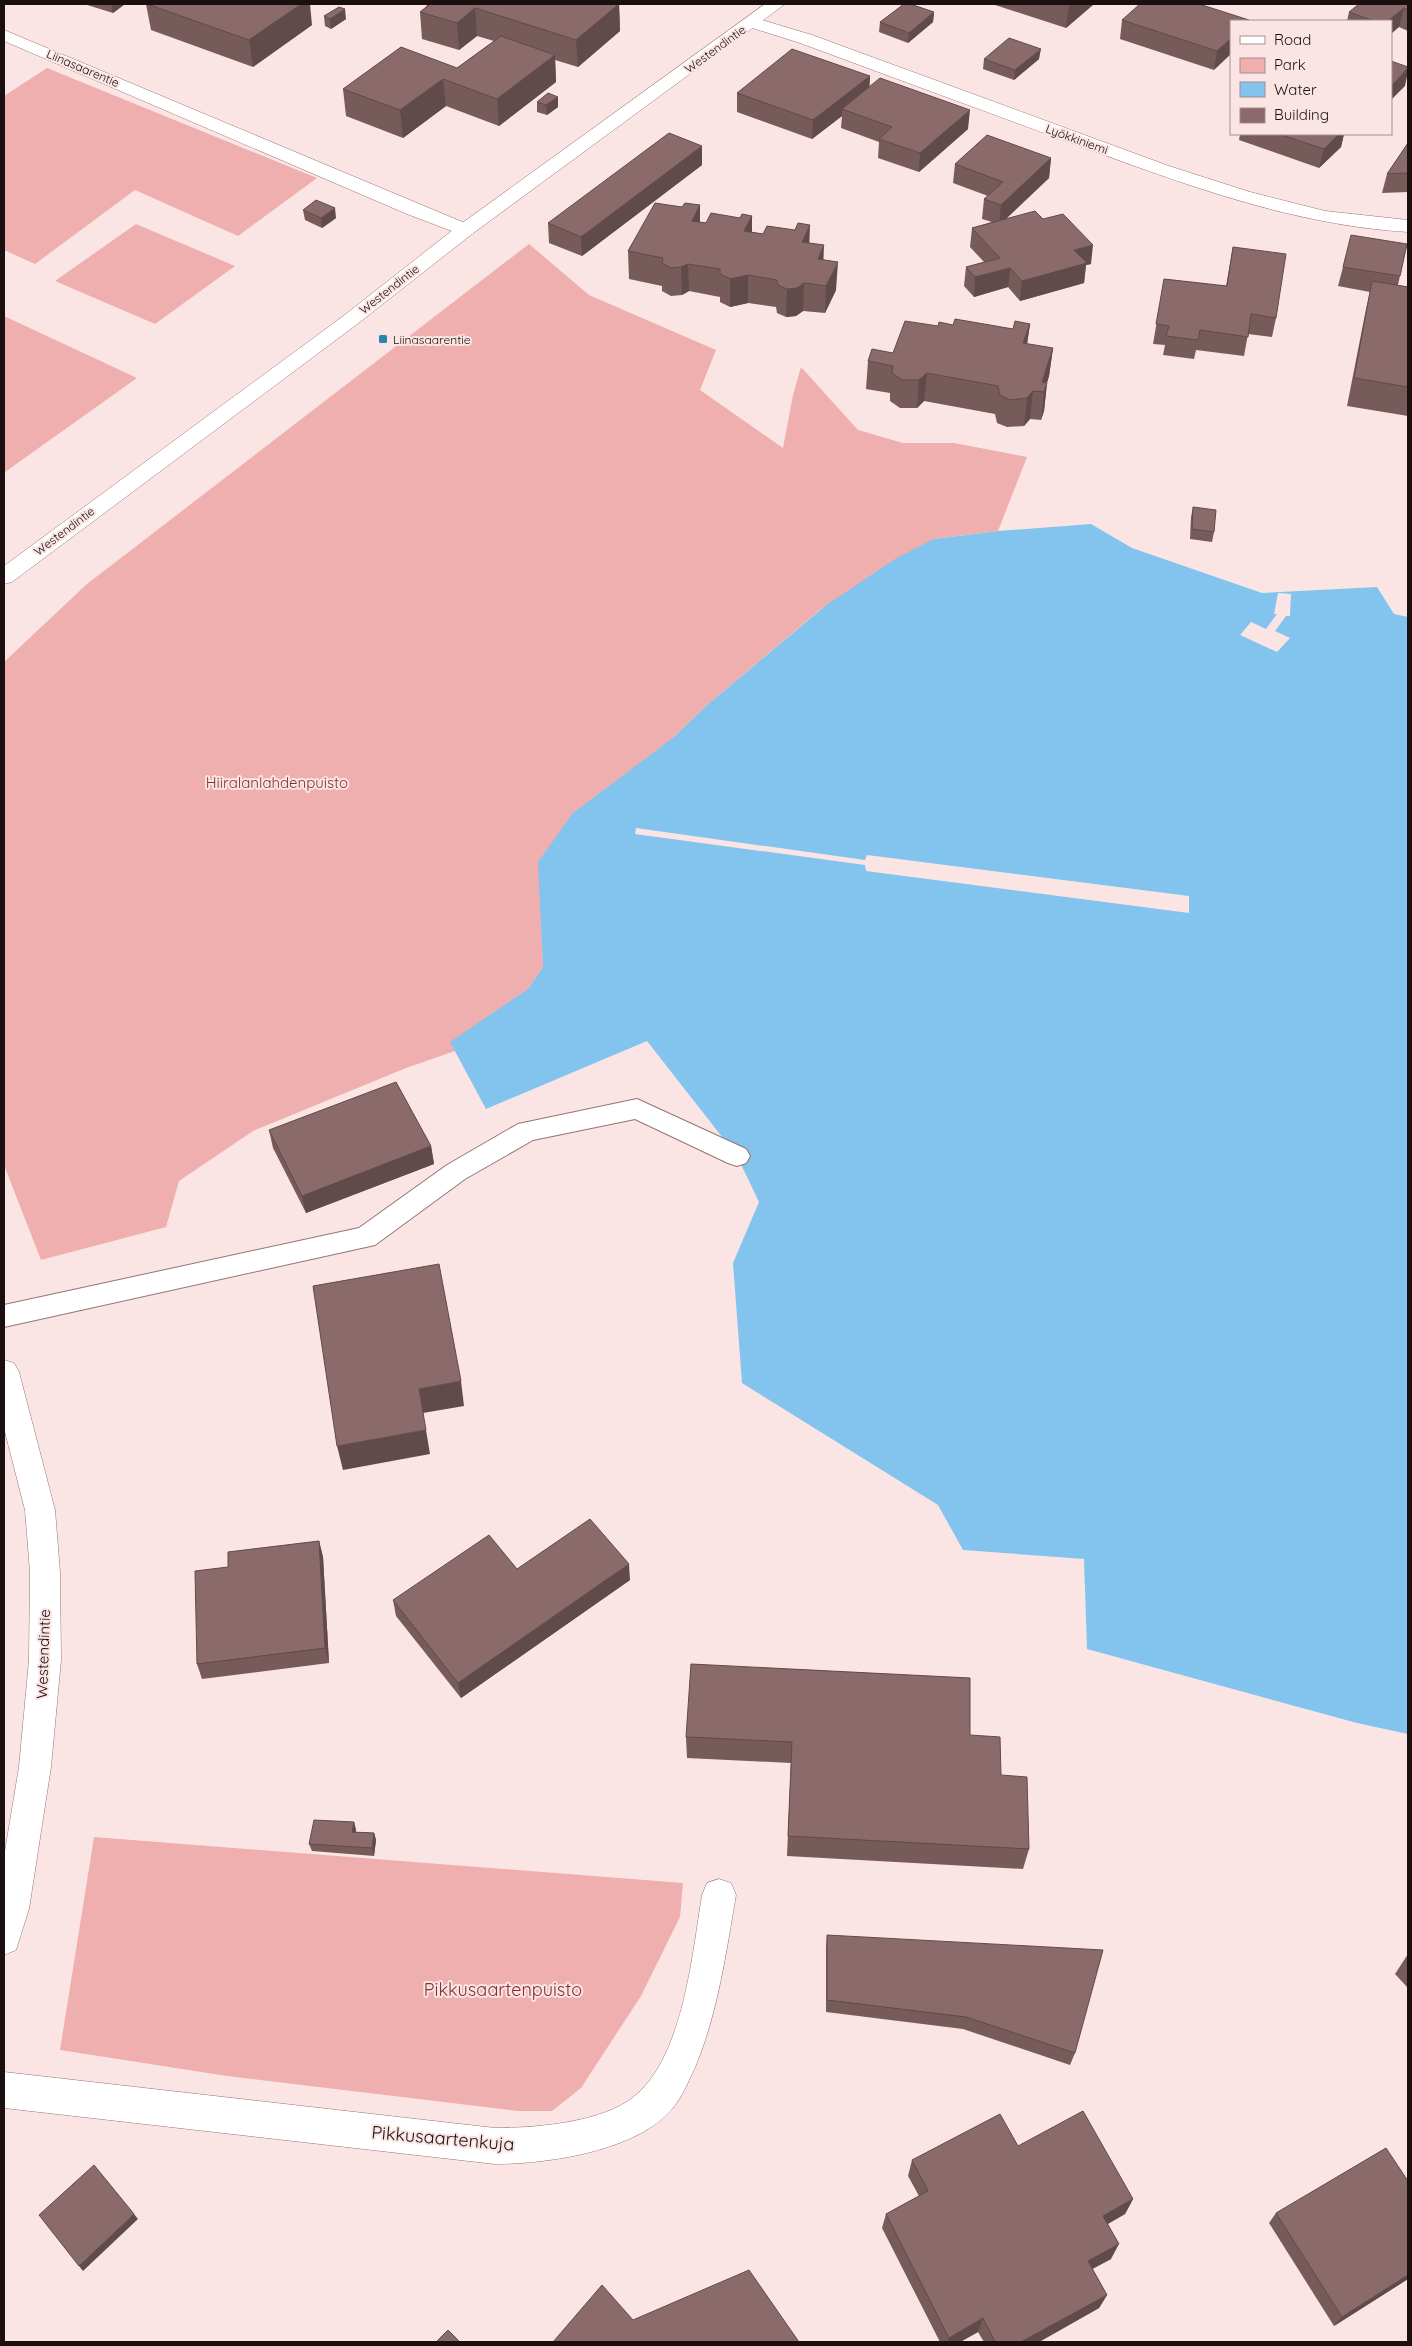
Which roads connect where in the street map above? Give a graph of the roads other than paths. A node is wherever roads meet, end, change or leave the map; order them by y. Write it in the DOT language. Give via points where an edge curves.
graph roads {
  1 [pos="776,4"];
  2 [pos="752,22"];
  3 [pos="4,35"];
  4 [pos="1408,226"];
  5 [pos="465,230"];
  6 [pos="8,568"];
  7 [pos="736,1156"];
  8 [pos="4,1316"];
  9 [pos="4,1372"];
  10 [pos="719,1895"];
  11 [pos="4,1938"];
  12 [pos="4,2090"];
  1 -- 2 [label="street, Westendintie"];
  2 -- 4 [label="street, Lyökkiniemi" via="1138,161 1267,203 1347,221"];
  2 -- 5 [label="street, Westendintie"];
  3 -- 5 [label="street, Liinasaarentie"];
  5 -- 6 [label="street, Westendintie" via="349,321"];
  7 -- 8 [label="lane" via="637,1109 527,1131 456,1172 366,1237"];
  9 -- 11 [label="street, Westendintie" via="40,1510 45,1572 45,1660 35,1767 12,1909"];
  10 -- 12 [label="street, Pikkusaartenkuja" via="702,1989 685,2053 661,2097 643,2113 622,2124 544,2144 495,2146"];
}
